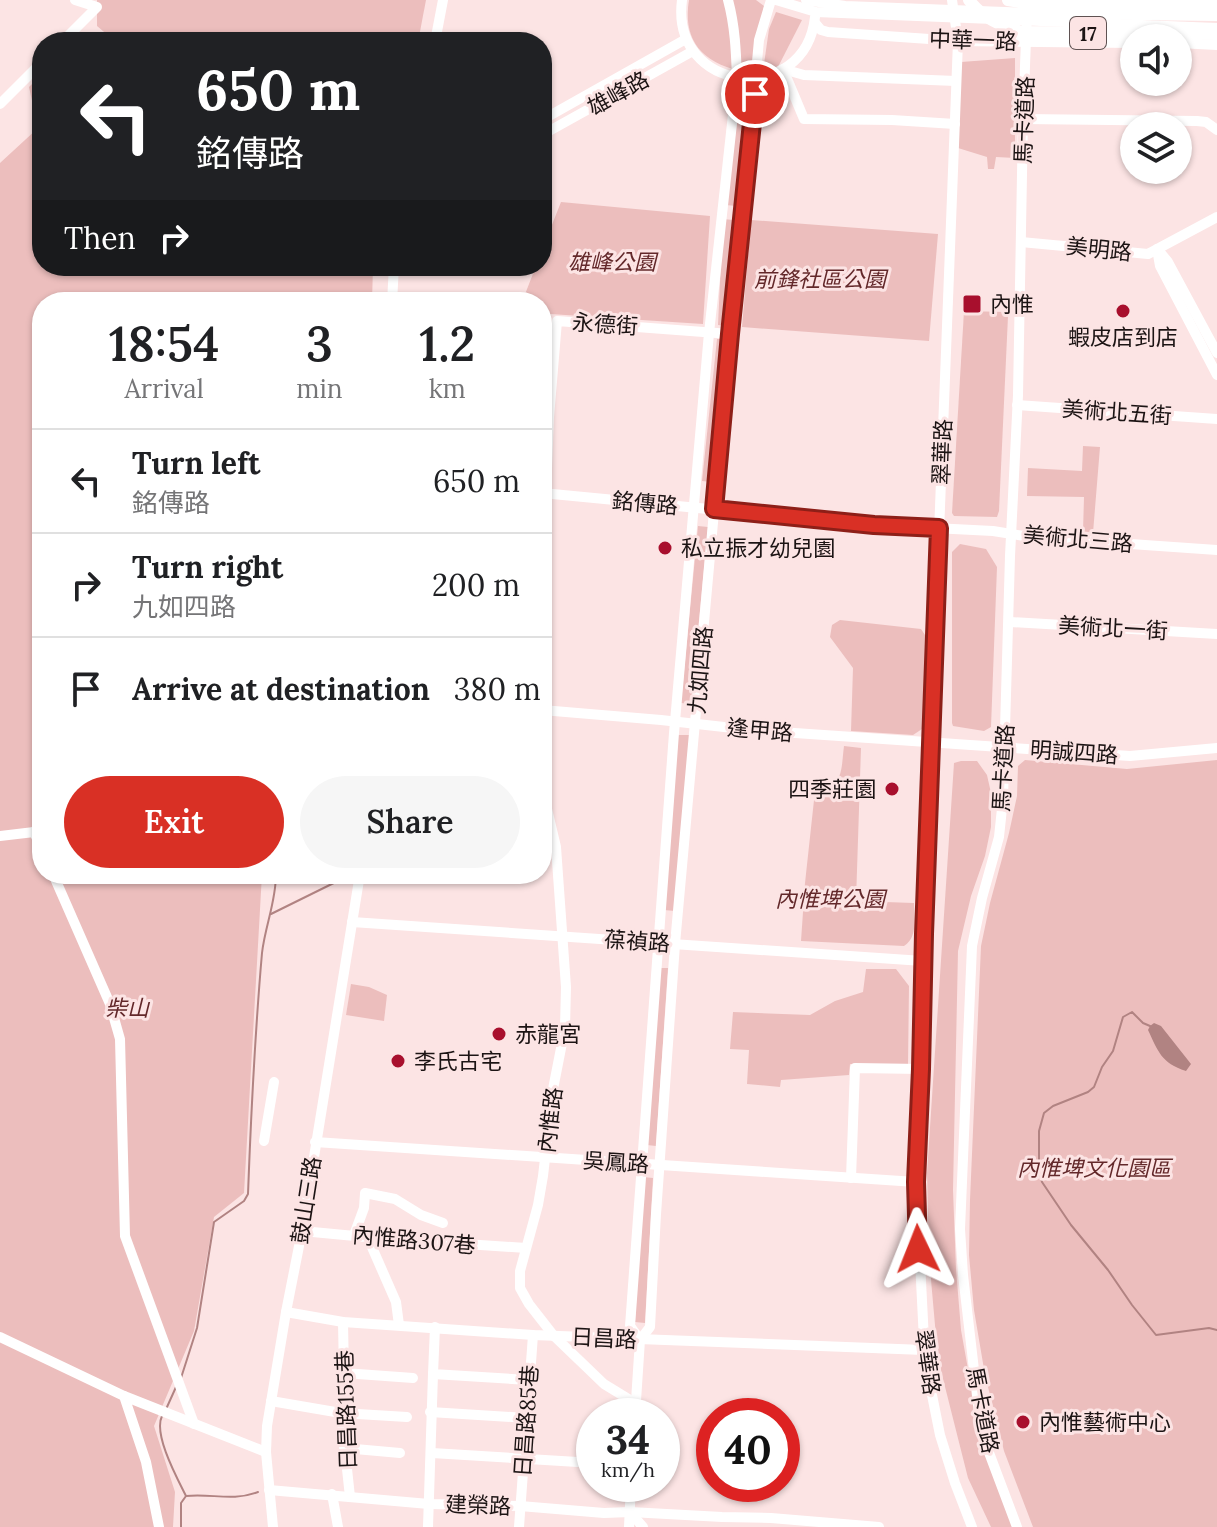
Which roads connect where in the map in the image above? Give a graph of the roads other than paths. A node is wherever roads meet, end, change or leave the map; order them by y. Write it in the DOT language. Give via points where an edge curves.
graph roads {
  1 [pos="75,0"];
  2 [pos="443,0"];
  3 [pos="682,0"];
  4 [pos="728,0"];
  5 [pos="774,0"];
  6 [pos="1008,0"];
  7 [pos="1034,0"];
  8 [pos="1217,6"];
  9 [pos="813,7"];
  10 [pos="961,8"];
  11 [pos="1027,16"];
  12 [pos="1217,16"];
  13 [pos="1217,31"];
  14 [pos="72,32"];
  15 [pos="437,32"];
  16 [pos="686,39"];
  17 [pos="958,41"];
  18 [pos="1027,42"];
  19 [pos="1120,43"];
  20 [pos="1192,44"];
  21 [pos="1217,45"];
  22 [pos="693,51"];
  23 [pos="783,69"];
  24 [pos="32,72"];
  25 [pos="737,78"];
  26 [pos="757,79"];
  27 [pos="956,81"];
  28 [pos="0,104"];
  29 [pos="552,114"];
  30 [pos="1023,119"];
  31 [pos="955,124"];
  32 [pos="552,129"];
  33 [pos="1217,130"];
  34 [pos="1217,217"];
  35 [pos="1021,242"];
  36 [pos="1157,249"];
  37 [pos="709,333"];
  38 [pos="730,334"];
  39 [pos="1217,353"];
  40 [pos="1217,375"];
  41 [pos="552,381"];
  42 [pos="1017,405"];
  43 [pos="1217,419"];
  44 [pos="552,494"];
  45 [pos="694,507"];
  46 [pos="714,509"];
  47 [pos="939,528"];
  48 [pos="1012,534"];
  49 [pos="1217,550"];
  50 [pos="1010,622"];
  51 [pos="1217,634"];
  52 [pos="552,711"];
  53 [pos="675,721"];
  54 [pos="696,725"];
  55 [pos="931,743"];
  56 [pos="1004,748"];
  57 [pos="1217,748"];
  58 [pos="552,830"];
  59 [pos="32,832"];
  60 [pos="0,836"];
  61 [pos="57,884"];
  62 [pos="358,884"];
  63 [pos="352,922"];
  64 [pos="563,936"];
  65 [pos="659,943"];
  66 [pos="675,944"];
  67 [pos="923,961"];
  68 [pos="921,1069"];
  69 [pos="274,1082"];
  70 [pos="264,1141"];
  71 [pos="315,1142"];
  72 [pos="545,1158"];
  73 [pos="643,1164"];
  74 [pos="659,1165"];
  75 [pos="851,1178"];
  76 [pos="916,1182"];
  77 [pos="443,1223"];
  78 [pos="302,1231"];
  79 [pos="354,1235"];
  80 [pos="370,1238"];
  81 [pos="526,1248"];
  82 [pos="286,1312"];
  83 [pos="343,1322"];
  84 [pos="399,1325"];
  85 [pos="435,1327"];
  86 [pos="533,1335"];
  87 [pos="554,1336"];
  88 [pos="0,1337"];
  89 [pos="640,1340"];
  90 [pos="924,1350"];
  91 [pos="344,1373"];
  92 [pos="433,1374"];
  93 [pos="413,1378"];
  94 [pos="529,1380"];
  95 [pos="124,1396"];
  96 [pos="627,1398"];
  97 [pos="635,1398"];
  98 [pos="271,1401"];
  99 [pos="430,1412"];
  100 [pos="341,1413"];
  101 [pos="407,1417"];
  102 [pos="527,1418"];
  103 [pos="194,1424"];
  104 [pos="344,1448"];
  105 [pos="266,1452"];
  106 [pos="400,1453"];
  107 [pos="432,1453"];
  108 [pos="524,1459"];
  109 [pos="576,1462"];
  110 [pos="269,1490"];
  111 [pos="332,1494"];
  112 [pos="350,1497"];
  113 [pos="630,1502"];
  114 [pos="429,1504"];
  115 [pos="520,1506"];
  116 [pos="630,1512"];
  117 [pos="159,1527"];
  118 [pos="273,1527"];
  119 [pos="338,1527"];
  120 [pos="428,1527"];
  121 [pos="519,1527"];
  122 [pos="622,1527"];
  123 [pos="629,1527"];
  124 [pos="643,1527"];
  125 [pos="879,1527"];
  126 [pos="972,1527"];
  127 [pos="1017,1527"];
  1 -- 14 [label="street" via="97,7"];
  2 -- 15 [label="street"];
  3 -- 16 [label="street"];
  4 -- 25 [label="street, 九如四路"];
  5 -- 9 [label="street, 中華一路"];
  5 -- 26 [label="street, 九如四路" via="759,40"];
  6 -- 8 [label="main road, 17"];
  7 -- 11 [label="street, 馬卡道路"];
  9 -- 10 [label="street, 中華一路"];
  9 -- 17 [label="street, 中華一路" via="821,30 828,32"];
  9 -- 23 [label="street" via="812,34"];
  10 -- 11 [label="street, 中華一路"];
  10 -- 13 [label="main road, 17" via="974,7 1021,32"];
  10 -- 17 [label="street, 翠華路"];
  11 -- 12 [label="street, 中華一路"];
  11 -- 13 [label="street, 中華一路"];
  11 -- 18 [label="street, 馬卡道路"];
  16 -- 22 [label="street"];
  16 -- 29 [label="street, 雄峰路"];
  17 -- 18 [label="street, 中華一路"];
  17 -- 27 [label="street, 翠華路"];
  18 -- 19 [label="street, 中華一路"];
  18 -- 30 [label="street, 馬卡道路"];
  20 -- 21 [label="street"];
  22 -- 25 [label="street" via="705,64"];
  22 -- 32 [label="street, 雄峰路"];
  23 -- 26 [label="street"];
  23 -- 27 [label="street" via="804,75"];
  23 -- 31 [label="street" via="804,119"];
  24 -- 28 [label="street"];
  25 -- 26 [label="street"];
  25 -- 37 [label="street, 九如四路"];
  26 -- 38 [label="street, 九如四路"];
  27 -- 31 [label="street, 翠華路"];
  30 -- 33 [label="street" via="1197,121"];
  30 -- 35 [label="street, 馬卡道路"];
  31 -- 47 [label="street, 翠華路"];
  34 -- 36 [label="street, 美明路"];
  35 -- 36 [label="street, 美明路" via="1148,254"];
  35 -- 42 [label="street, 馬卡道路"];
  36 -- 39 [label="street"];
  36 -- 40 [label="street" via="1160,266"];
  37 -- 38 [label="street, 永德街"];
  37 -- 41 [label="street, 永德街" via="557,321"];
  37 -- 45 [label="street, 九如四路"];
  38 -- 46 [label="street, 九如四路"];
  42 -- 43 [label="street, 美術北五街"];
  42 -- 48 [label="street, 馬卡道路"];
  44 -- 45 [label="street, 銘傳路"];
  45 -- 46 [label="street, 銘傳路"];
  45 -- 53 [label="street, 九如四路"];
  46 -- 47 [label="street, 銘傳路"];
  46 -- 54 [label="street, 九如四路"];
  47 -- 48 [label="street, 美術北三路"];
  47 -- 55 [label="street, 翠華路"];
  48 -- 49 [label="street, 美術北三路"];
  48 -- 50 [label="street, 馬卡道路"];
  50 -- 51 [label="street, 美術北一街"];
  50 -- 56 [label="street, 馬卡道路"];
  52 -- 53 [label="street, 逢甲路"];
  53 -- 54 [label="street, 逢甲路"];
  53 -- 65 [label="street, 九如四路"];
  54 -- 55 [label="street, 逢甲路"];
  54 -- 66 [label="street, 九如四路"];
  55 -- 56 [label="street, 明誠四路"];
  55 -- 67 [label="street, 翠華路"];
  56 -- 57 [label="street, 明誠四路" via="1130,756"];
  56 -- 127 [label="street, 馬卡道路" via="999,837 972,946 960,1229 979,1413"];
  58 -- 64 [label="street, 內惟路"];
  59 -- 60 [label="street"];
  61 -- 103 [label="street" via="120,1039 125,1236"];
  62 -- 63 [label="street, 鼓山三路"];
  63 -- 64 [label="street, 葆禎路"];
  63 -- 71 [label="street, 鼓山三路"];
  64 -- 65 [label="street, 葆禎路"];
  64 -- 72 [label="street, 內惟路" via="565,1028"];
  65 -- 66 [label="street, 葆禎路"];
  65 -- 73 [label="street, 九如四路"];
  66 -- 67 [label="street, 葆禎路"];
  66 -- 74 [label="street, 九如四路"];
  67 -- 68 [label="street, 翠華路"];
  68 -- 75 [label="street" via="855,1068"];
  68 -- 76 [label="street, 翠華路"];
  69 -- 70 [label="street"];
  71 -- 72 [label="street, 吳鳳路"];
  71 -- 78 [label="street, 鼓山三路"];
  72 -- 73 [label="street, 吳鳳路"];
  72 -- 81 [label="street, 內惟路"];
  73 -- 74 [label="street, 吳鳳路"];
  73 -- 89 [label="street, 九如四路" via="630,1326"];
  74 -- 75 [label="street, 吳鳳路"];
  74 -- 89 [label="street, 九如四路" via="650,1327"];
  75 -- 76 [label="street, 吳鳳路"];
  76 -- 90 [label="street, 翠華路"];
  77 -- 79 [label="street" via="395,1199 365,1193"];
  78 -- 79 [label="street, 內惟路307巷"];
  78 -- 82 [label="street, 鼓山三路"];
  79 -- 80 [label="street, 內惟路307巷"];
  80 -- 81 [label="street, 內惟路307巷"];
  80 -- 84 [label="street" via="396,1302"];
  81 -- 87 [label="street, 內惟路" via="520,1288"];
  82 -- 83 [label="street, 日昌路"];
  82 -- 98 [label="street, 鼓山三路"];
  83 -- 84 [label="street, 日昌路"];
  83 -- 91 [label="street, 日昌路155巷"];
  84 -- 85 [label="street, 日昌路"];
  85 -- 86 [label="street, 日昌路"];
  85 -- 92 [label="street"];
  86 -- 87 [label="street, 日昌路"];
  86 -- 94 [label="street, 日昌路85巷"];
  87 -- 89 [label="street, 日昌路"];
  87 -- 96 [label="street, 內惟路" via="604,1384"];
  88 -- 95 [label="street"];
  89 -- 90 [label="street, 日昌路"];
  89 -- 97 [label="street, 九如四路"];
  90 -- 126 [label="street, 翠華路" via="940,1435"];
  91 -- 93 [label="street"];
  91 -- 100 [label="street, 日昌路155巷"];
  92 -- 94 [label="street"];
  92 -- 99 [label="street"];
  94 -- 102 [label="street, 日昌路85巷"];
  95 -- 103 [label="street"];
  95 -- 117 [label="street" via="146,1462"];
  98 -- 100 [label="street"];
  98 -- 105 [label="street, 鼓山三路"];
  99 -- 102 [label="street"];
  99 -- 107 [label="street"];
  100 -- 101 [label="street"];
  100 -- 104 [label="street, 日昌路155巷"];
  102 -- 108 [label="street, 日昌路85巷"];
  103 -- 105 [label="street"];
  104 -- 106 [label="street"];
  104 -- 112 [label="street, 日昌路155巷"];
  105 -- 110 [label="street, 鼓山三路"];
  107 -- 108 [label="street"];
  107 -- 114 [label="street"];
  108 -- 109 [label="street"];
  108 -- 115 [label="street, 日昌路85巷"];
  110 -- 111 [label="street, 建榮路"];
  110 -- 118 [label="street, 鼓山三路"];
  111 -- 112 [label="street, 建榮路"];
  111 -- 119 [label="street"];
  112 -- 114 [label="street, 建榮路"];
  113 -- 116 [label="street"];
  114 -- 115 [label="street, 建榮路"];
  114 -- 120 [label="street"];
  115 -- 116 [label="street, 建榮路"];
  115 -- 121 [label="street, 日昌路85巷"];
  116 -- 122 [label="street"];
  116 -- 123 [label="street"];
  116 -- 124 [label="street"];
  116 -- 125 [label="street, 建榮路"];
}
